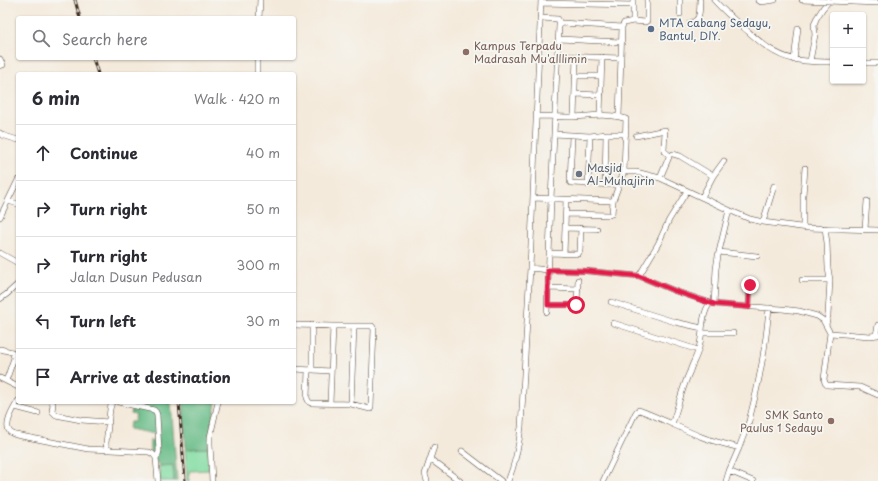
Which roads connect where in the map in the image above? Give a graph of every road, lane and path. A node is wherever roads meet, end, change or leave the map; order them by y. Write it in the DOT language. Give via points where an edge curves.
graph roads {
  1 [pos="260,0"];
  2 [pos="647,0"];
  3 [pos="680,0"];
  4 [pos="700,0"];
  5 [pos="714,0"];
  6 [pos="758,0"];
  7 [pos="775,0"];
  8 [pos="802,0"];
  9 [pos="822,0"];
  10 [pos="829,1"];
  11 [pos="541,2"];
  12 [pos="560,2"];
  13 [pos="576,2"];
  14 [pos="589,2"];
  15 [pos="605,2"];
  16 [pos="633,2"];
  17 [pos="619,3"];
  18 [pos="878,3"];
  19 [pos="680,14"];
  20 [pos="259,16"];
  21 [pos="540,18"];
  22 [pos="633,21"];
  23 [pos="690,23"];
  24 [pos="560,24"];
  25 [pos="622,27"];
  26 [pos="798,28"];
  27 [pos="559,39"];
  28 [pos="622,42"];
  29 [pos="558,56"];
  30 [pos="576,57"];
  31 [pos="602,57"];
  32 [pos="620,58"];
  33 [pos="0,59"];
  34 [pos="258,60"];
  35 [pos="794,60"];
  36 [pos="810,61"];
  37 [pos="830,62"];
  38 [pos="866,63"];
  39 [pos="878,64"];
  40 [pos="0,66"];
  41 [pos="257,72"];
  42 [pos="576,76"];
  43 [pos="601,76"];
  44 [pos="575,94"];
  45 [pos="601,95"];
  46 [pos="536,116"];
  47 [pos="555,116"];
  48 [pos="600,116"];
  49 [pos="619,116"];
  50 [pos="574,117"];
  51 [pos="0,134"];
  52 [pos="554,134"];
  53 [pos="606,134"];
  54 [pos="626,134"];
  55 [pos="572,136"];
  56 [pos="590,136"];
  57 [pos="636,136"];
  58 [pos="16,139"];
  59 [pos="673,154"];
  60 [pos="724,161"];
  61 [pos="805,168"];
  62 [pos="624,172"];
  63 [pos="713,176"];
  64 [pos="660,178"];
  65 [pos="16,184"];
  66 [pos="588,185"];
  67 [pos="605,185"];
  68 [pos="618,185"];
  69 [pos="774,186"];
  70 [pos="687,191"];
  71 [pos="702,197"];
  72 [pos="533,198"];
  73 [pos="551,199"];
  74 [pos="8,200"];
  75 [pos="566,200"];
  76 [pos="613,201"];
  77 [pos="867,201"];
  78 [pos="16,203"];
  79 [pos="729,210"];
  80 [pos="566,214"];
  81 [pos="0,217"];
  82 [pos="763,222"];
  83 [pos="802,227"];
  84 [pos="565,228"];
  85 [pos="581,228"];
  86 [pos="825,228"];
  87 [pos="597,229"];
  88 [pos="865,229"];
  89 [pos="878,230"];
  90 [pos="719,252"];
  91 [pos="0,253"];
  92 [pos="549,253"];
  93 [pos="564,254"];
  94 [pos="757,256"];
  95 [pos="16,262"];
  96 [pos="530,268"];
  97 [pos="548,270"];
  98 [pos="639,276"];
  99 [pos="578,280"];
  100 [pos="802,280"];
  101 [pos="830,280"];
  102 [pos="750,285"];
  103 [pos="16,286"];
  104 [pos="548,288"];
  105 [pos="578,289"];
  106 [pos="0,299"];
  107 [pos="611,302"];
  108 [pos="712,303"];
  109 [pos="548,305"];
  110 [pos="749,307"];
  111 [pos="769,308"];
  112 [pos="547,312"];
  113 [pos="613,323"];
  114 [pos="296,325"];
  115 [pos="312,325"];
  116 [pos="878,325"];
  117 [pos="332,326"];
  118 [pos="354,326"];
  119 [pos="826,326"];
  120 [pos="702,330"];
  121 [pos="733,333"];
  122 [pos="830,333"];
  123 [pos="877,335"];
  124 [pos="0,349"];
  125 [pos="698,350"];
  126 [pos="296,369"];
  127 [pos="310,370"];
  128 [pos="331,371"];
  129 [pos="0,378"];
  130 [pos="6,380"];
  131 [pos="16,386"];
  132 [pos="878,395"];
  133 [pos="330,403"];
  134 [pos="16,404"];
  135 [pos="53,404"];
  136 [pos="111,404"];
  137 [pos="127,404"];
  138 [pos="218,404"];
  139 [pos="351,404"];
  140 [pos="15,407"];
  141 [pos="38,412"];
  142 [pos="109,422"];
  143 [pos="672,424"];
  144 [pos="434,447"];
  145 [pos="739,448"];
  146 [pos="111,450"];
  147 [pos="462,451"];
  148 [pos="156,458"];
  149 [pos="433,460"];
  150 [pos="729,471"];
  151 [pos="158,481"];
  152 [pos="212,481"];
  153 [pos="427,481"];
  154 [pos="460,481"];
  155 [pos="501,481"];
  156 [pos="508,481"];
  157 [pos="602,481"];
  158 [pos="726,481"];
  159 [pos="753,481"];
  1 -- 20 [label="street"];
  2 -- 22 [label="street" via="647,21"];
  3 -- 19 [label="street"];
  4 -- 23 [label="street" via="698,17"];
  5 -- 35 [label="street" via="765,46"];
  6 -- 7 [label="street"];
  8 -- 9 [label="street"];
  9 -- 10 [label="street"];
  10 -- 18 [label="street"];
  10 -- 36 [label="street" via="822,8 814,25 815,35"];
  11 -- 12 [label="street"];
  11 -- 21 [label="street"];
  12 -- 13 [label="street"];
  13 -- 14 [label="street"];
  14 -- 15 [label="street"];
  15 -- 17 [label="street"];
  16 -- 17 [label="street"];
  16 -- 22 [label="street"];
  21 -- 24 [label="street" via="558,19"];
  21 -- 46 [label="street"];
  22 -- 25 [label="street" via="624,22"];
  24 -- 25 [label="street"];
  24 -- 27 [label="street"];
  25 -- 28 [label="street"];
  26 -- 35 [label="street"];
  27 -- 28 [label="street"];
  27 -- 29 [label="street"];
  28 -- 32 [label="street"];
  29 -- 30 [label="street"];
  29 -- 47 [label="street"];
  30 -- 31 [label="street"];
  30 -- 42 [label="street"];
  31 -- 32 [label="street"];
  31 -- 43 [label="street"];
  32 -- 49 [label="street"];
  33 -- 40 [label="street" via="3,65"];
  34 -- 41 [label="street"];
  35 -- 36 [label="street"];
  36 -- 37 [label="street"];
  38 -- 39 [label="street"];
  42 -- 43 [label="street"];
  42 -- 44 [label="street"];
  43 -- 45 [label="street"];
  44 -- 45 [label="street"];
  44 -- 50 [label="street"];
  45 -- 48 [label="street"];
  46 -- 47 [label="street"];
  46 -- 72 [label="street"];
  47 -- 50 [label="street"];
  47 -- 52 [label="street"];
  48 -- 49 [label="street"];
  48 -- 50 [label="street"];
  49 -- 54 [label="street" via="626,119"];
  51 -- 58 [label="street"];
  52 -- 55 [label="street"];
  52 -- 73 [label="street"];
  53 -- 54 [label="street"];
  53 -- 56 [label="street"];
  53 -- 67 [label="street"];
  54 -- 62 [label="street"];
  55 -- 56 [label="street"];
  55 -- 66 [label="street" via="570,183"];
  56 -- 66 [label="street"];
  57 -- 64 [label="street" via="665,130 664,151 669,156"];
  59 -- 63 [label="street"];
  60 -- 63 [label="street"];
  61 -- 83 [label="street"];
  62 -- 64 [label="street"];
  62 -- 68 [label="street"];
  63 -- 71 [label="street"];
  64 -- 70 [label="street"];
  65 -- 74 [label="street"];
  66 -- 67 [label="street"];
  67 -- 68 [label="street"];
  68 -- 76 [label="street"];
  69 -- 82 [label="street"];
  70 -- 71 [label="street"];
  70 -- 98 [label="street"];
  71 -- 79 [label="street"];
  72 -- 73 [label="street"];
  72 -- 96 [label="street"];
  73 -- 75 [label="street"];
  73 -- 92 [label="street"];
  74 -- 78 [label="street"];
  74 -- 81 [label="street"];
  75 -- 76 [label="street"];
  75 -- 80 [label="street"];
  76 -- 80 [label="street" via="612,214 609,215"];
  77 -- 88 [label="street"];
  79 -- 82 [label="street"];
  79 -- 90 [label="street"];
  80 -- 84 [label="street"];
  82 -- 83 [label="street"];
  83 -- 86 [label="street"];
  84 -- 85 [label="street"];
  84 -- 93 [label="street"];
  85 -- 87 [label="street"];
  85 -- 93 [label="street" via="580,252 577,255"];
  86 -- 88 [label="street"];
  86 -- 101 [label="street"];
  88 -- 89 [label="street"];
  90 -- 94 [label="street"];
  90 -- 108 [label="street"];
  91 -- 95 [label="street"];
  92 -- 93 [label="street"];
  92 -- 97 [label="street"];
  96 -- 97 [label="street"];
  96 -- 156 [label="street" via="521,433"];
  97 -- 98 [label="street"];
  97 -- 104 [label="street"];
  98 -- 108 [label="street"];
  99 -- 105 [label="street"];
  100 -- 101 [label="street"];
  101 -- 119 [label="street"];
  102 -- 110 [label="street"];
  103 -- 106 [label="street"];
  104 -- 105 [label="street"];
  104 -- 109 [label="street"];
  105 -- 109 [label="street" via="577,305"];
  107 -- 120 [label="street"];
  108 -- 110 [label="street"];
  108 -- 120 [label="street" via="706,308"];
  109 -- 112 [label="street"];
  110 -- 111 [label="street"];
  111 -- 119 [label="street" via="817,316"];
  111 -- 145 [label="street" via="758,386"];
  113 -- 125 [label="street"];
  114 -- 115 [label="street"];
  115 -- 117 [label="street"];
  115 -- 127 [label="street"];
  116 -- 123 [label="street"];
  117 -- 118 [label="street"];
  117 -- 128 [label="street"];
  118 -- 139 [label="street"];
  118 -- 139 [label="street" via="372,326 374,329 371,407 368,409"];
  119 -- 122 [label="street"];
  120 -- 121 [label="street"];
  120 -- 125 [label="street"];
  122 -- 123 [label="street"];
  122 -- 132 [label="street" via="825,383 860,387"];
  124 -- 130 [label="street" via="12,352 14,356"];
  125 -- 143 [label="street"];
  126 -- 127 [label="street"];
  127 -- 128 [label="street"];
  127 -- 133 [label="street" via="309,402"];
  128 -- 133 [label="street"];
  129 -- 130 [label="street"];
  130 -- 131 [label="street"];
  133 -- 139 [label="street"];
  134 -- 140 [label="street"];
  135 -- 142 [label="street" via="52,411 56,415"];
  136 -- 142 [label="street"];
  137 -- 148 [label="street" via="154,410 158,414 160,451"];
  138 -- 152 [label="street" via="210,437"];
  140 -- 141 [label="street"];
  140 -- 146 [label="street" via="8,428 16,435 88,449"];
  142 -- 146 [label="street" via="106,446"];
  143 -- 145 [label="street" via="704,438"];
  143 -- 157 [label="street" via="637,411"];
  144 -- 149 [label="street"];
  145 -- 150 [label="street"];
  146 -- 148 [label="street" via="149,452"];
  147 -- 155 [label="street"];
  148 -- 151 [label="street"];
  149 -- 153 [label="street" via="425,474"];
  149 -- 154 [label="street"];
  150 -- 158 [label="street"];
  150 -- 159 [label="street"];
}
